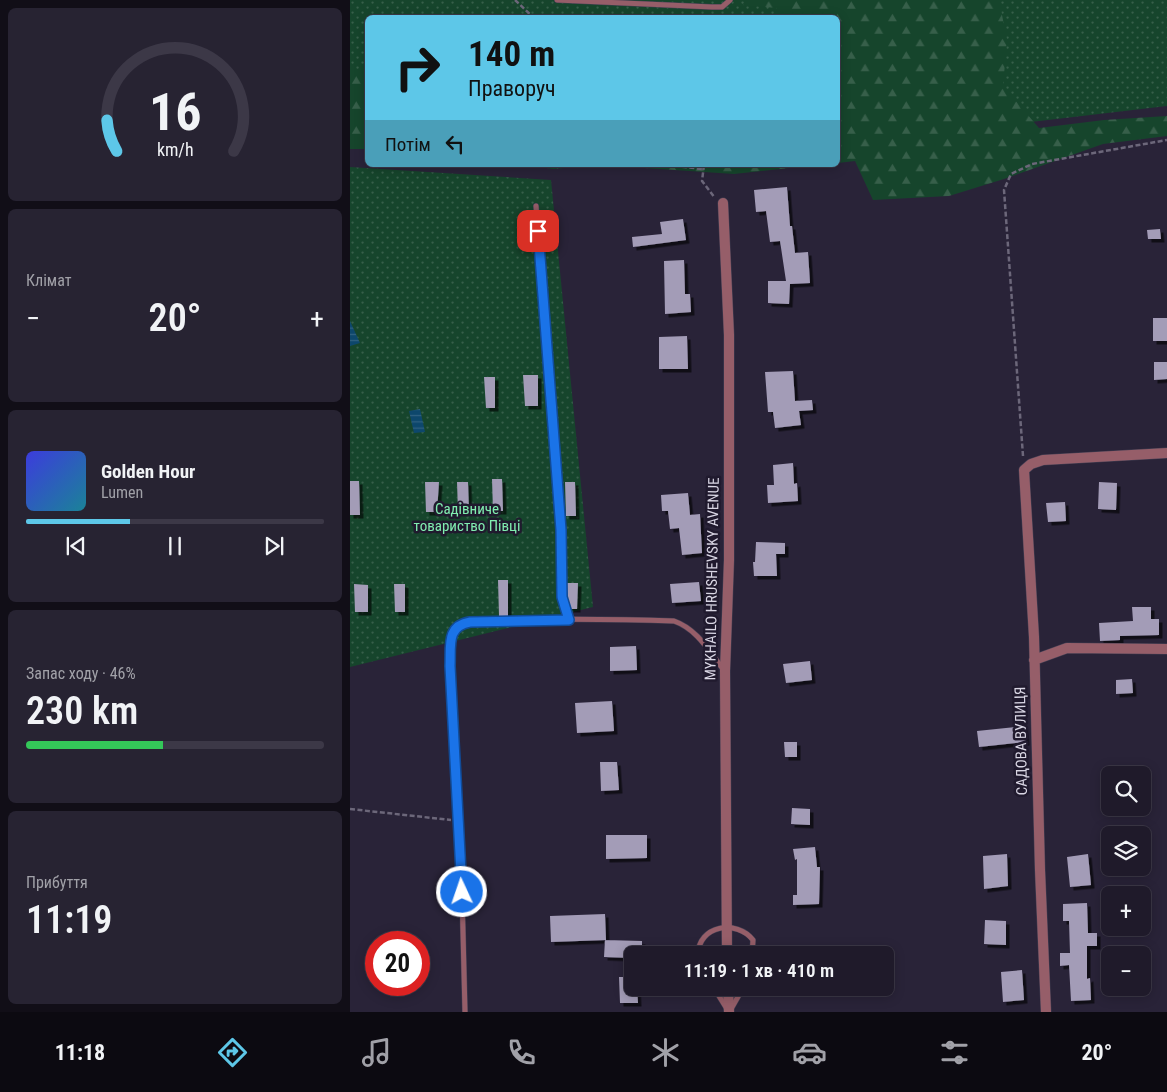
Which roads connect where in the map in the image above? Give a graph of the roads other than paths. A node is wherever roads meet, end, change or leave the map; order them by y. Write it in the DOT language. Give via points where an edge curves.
graph roads {
  1 [pos="557,0"];
  2 [pos="730,0"];
  3 [pos="723,203"];
  4 [pos="536,206"];
  5 [pos="1167,453"];
  6 [pos="569,620"];
  7 [pos="1167,649"];
  8 [pos="1034,660"];
  9 [pos="725,671"];
  10 [pos="726,929"];
  11 [pos="699,946"];
  12 [pos="727,946"];
  13 [pos="753,946"];
  14 [pos="719,996"];
  15 [pos="728,996"];
  16 [pos="738,996"];
  17 [pos="465,1012"];
  18 [pos="729,1012"];
  19 [pos="1046,1012"];
  1 -- 2 [label="lane" via="722,7"];
  3 -- 9 [label="street, MYKHAILO HRUSHEVSKY AVENUE" via="730,422"];
  4 -- 6 [label="lane" via="561,530 562,597"];
  5 -- 8 [label="street, САДОВА ВУЛИЦЯ" via="1043,460 1024,470"];
  6 -- 9 [label="lane" via="680,623 694,632"];
  6 -- 17 [label="lane" via="470,622 454,630 451,640"];
  7 -- 8 [label="street" via="1067,648"];
  8 -- 19 [label="street, САДОВА ВУЛИЦЯ"];
  9 -- 10 [label="street, MYKHAILO HRUSHEVSKY AVENUE"];
  10 -- 11 [label="lane" via="714,929 705,934"];
  10 -- 12 [label="street, MYKHAILO HRUSHEVSKY AVENUE"];
  10 -- 13 [label="lane" via="744,930 753,940"];
  14 -- 18 [label="lane"];
  15 -- 18 [label="street"];
  16 -- 18 [label="lane"];
}
